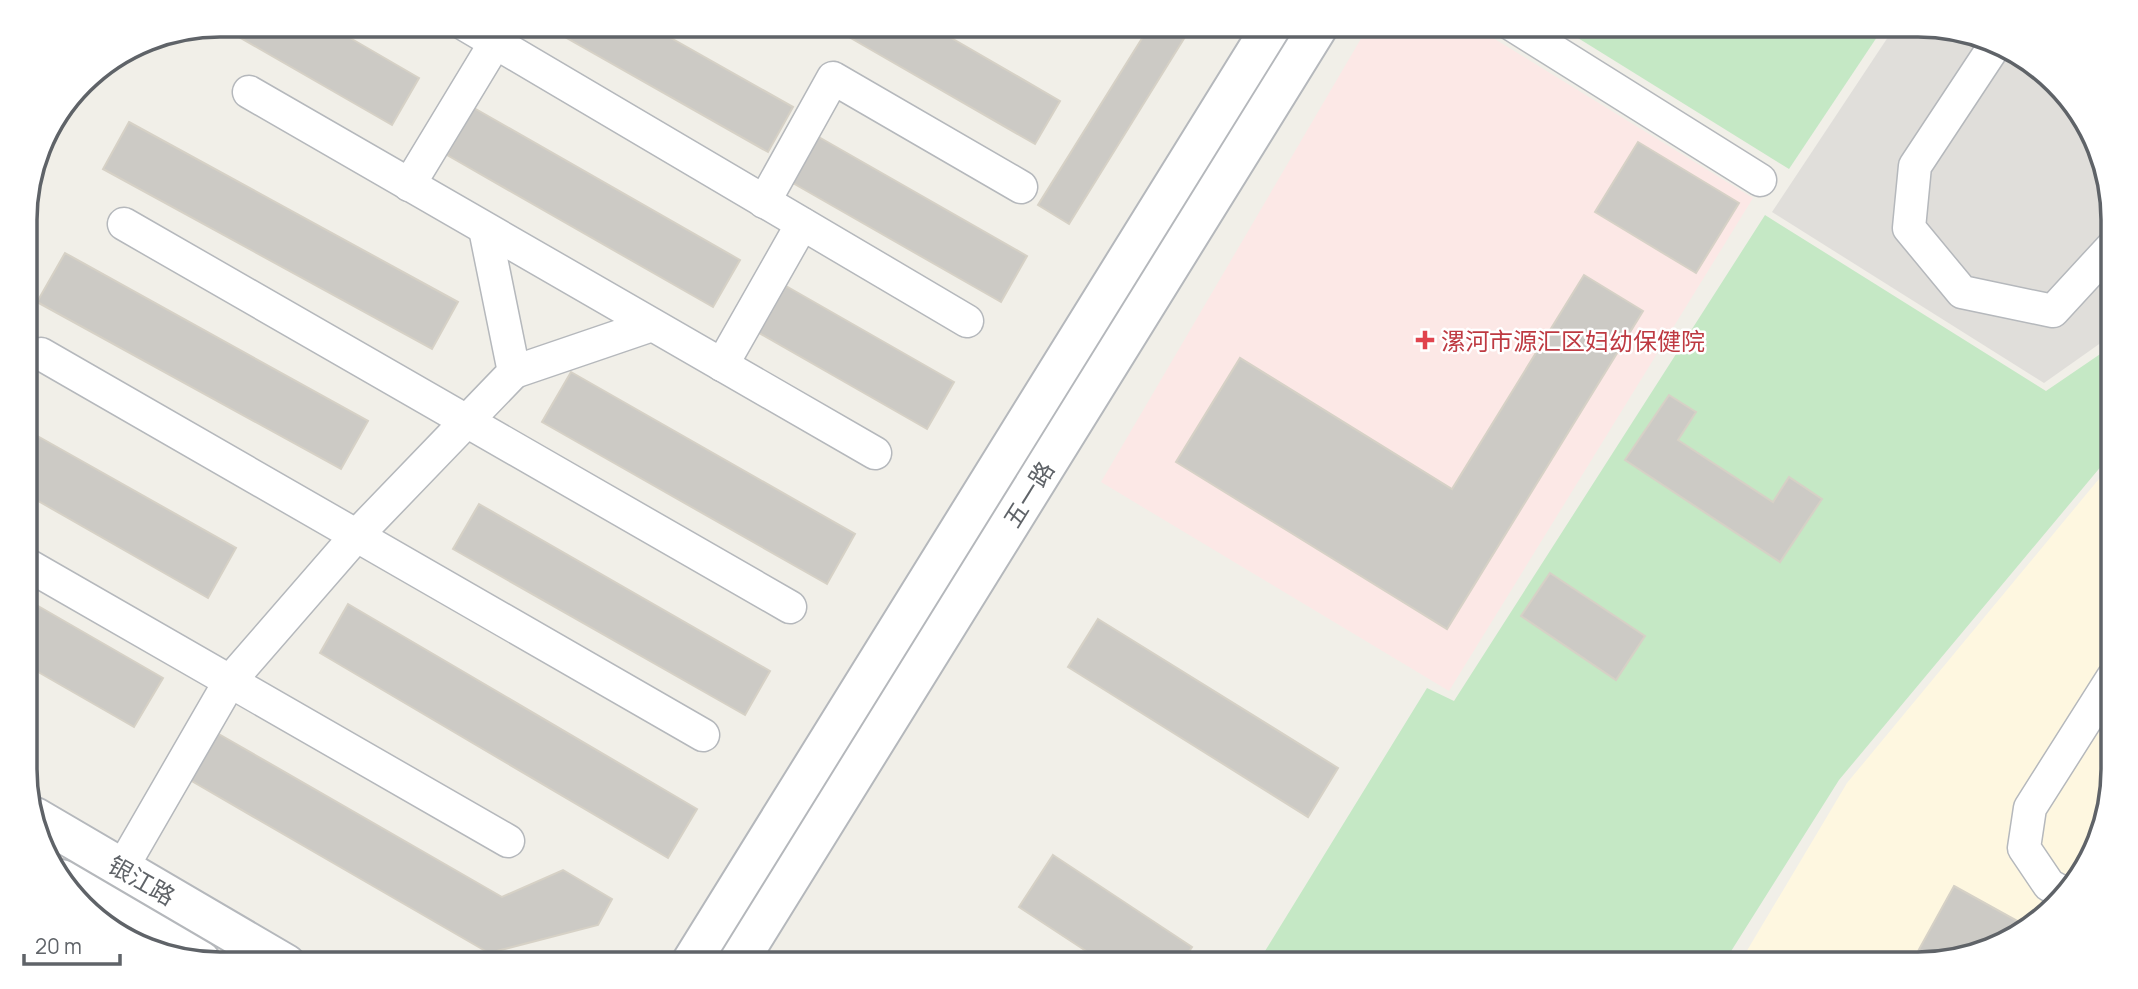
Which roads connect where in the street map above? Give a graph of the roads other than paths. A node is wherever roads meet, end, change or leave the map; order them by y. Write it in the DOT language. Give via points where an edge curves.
graph roads {
  1 [pos="485,37"];
  2 [pos="1265,37"];
  3 [pos="1312,37"];
  4 [pos="1532,37"];
  5 [pos="495,43"];
  6 [pos="1990,52"];
  7 [pos="249,92"];
  8 [pos="1759,180"];
  9 [pos="410,185"];
  10 [pos="1021,187"];
  11 [pos="764,202"];
  12 [pos="124,224"];
  13 [pos="802,224"];
  14 [pos="485,229"];
  15 [pos="2101,259"];
  16 [pos="967,321"];
  17 [pos="652,325"];
  18 [pos="41,354"];
  19 [pos="722,365"];
  20 [pos="514,372"];
  21 [pos="466,420"];
  22 [pos="875,453"];
  23 [pos="356,536"];
  24 [pos="37,571"];
  25 [pos="790,607"];
  26 [pos="230,681"];
  27 [pos="2101,696"];
  28 [pos="703,736"];
  29 [pos="45,822"];
  30 [pos="508,841"];
  31 [pos="122,868"];
  32 [pos="2057,889"];
  33 [pos="99,906"];
  34 [pos="102,909"];
  35 [pos="172,946"];
  36 [pos="266,952"];
  37 [pos="697,952"];
  38 [pos="744,952"];
  1 -- 5 [label="street"];
  2 -- 37 [label="street, 五一路"];
  3 -- 38 [label="street, 五一路"];
  4 -- 8 [label="street"];
  5 -- 9 [label="street"];
  5 -- 11 [label="street"];
  6 -- 15 [label="street" via="1914,166 1909,228 1962,292 2053,311"];
  7 -- 9 [label="street"];
  9 -- 14 [label="street"];
  10 -- 11 [label="street" via="833,78"];
  11 -- 13 [label="street"];
  12 -- 21 [label="street"];
  13 -- 16 [label="street"];
  13 -- 19 [label="street"];
  14 -- 17 [label="street"];
  14 -- 20 [label="street"];
  17 -- 19 [label="street"];
  17 -- 20 [label="street"];
  18 -- 23 [label="street"];
  19 -- 22 [label="street"];
  20 -- 21 [label="street"];
  21 -- 23 [label="street"];
  21 -- 25 [label="street"];
  23 -- 26 [label="street"];
  23 -- 28 [label="street"];
  24 -- 26 [label="street"];
  26 -- 30 [label="street"];
  26 -- 31 [label="street"];
  27 -- 32 [label="street" via="2030,808 2024,848"];
  29 -- 31 [label="street, 银江路"];
  31 -- 33 [label="street"];
  31 -- 36 [label="street, 银江路"];
  34 -- 35 [label="street, 银江路"];
}
